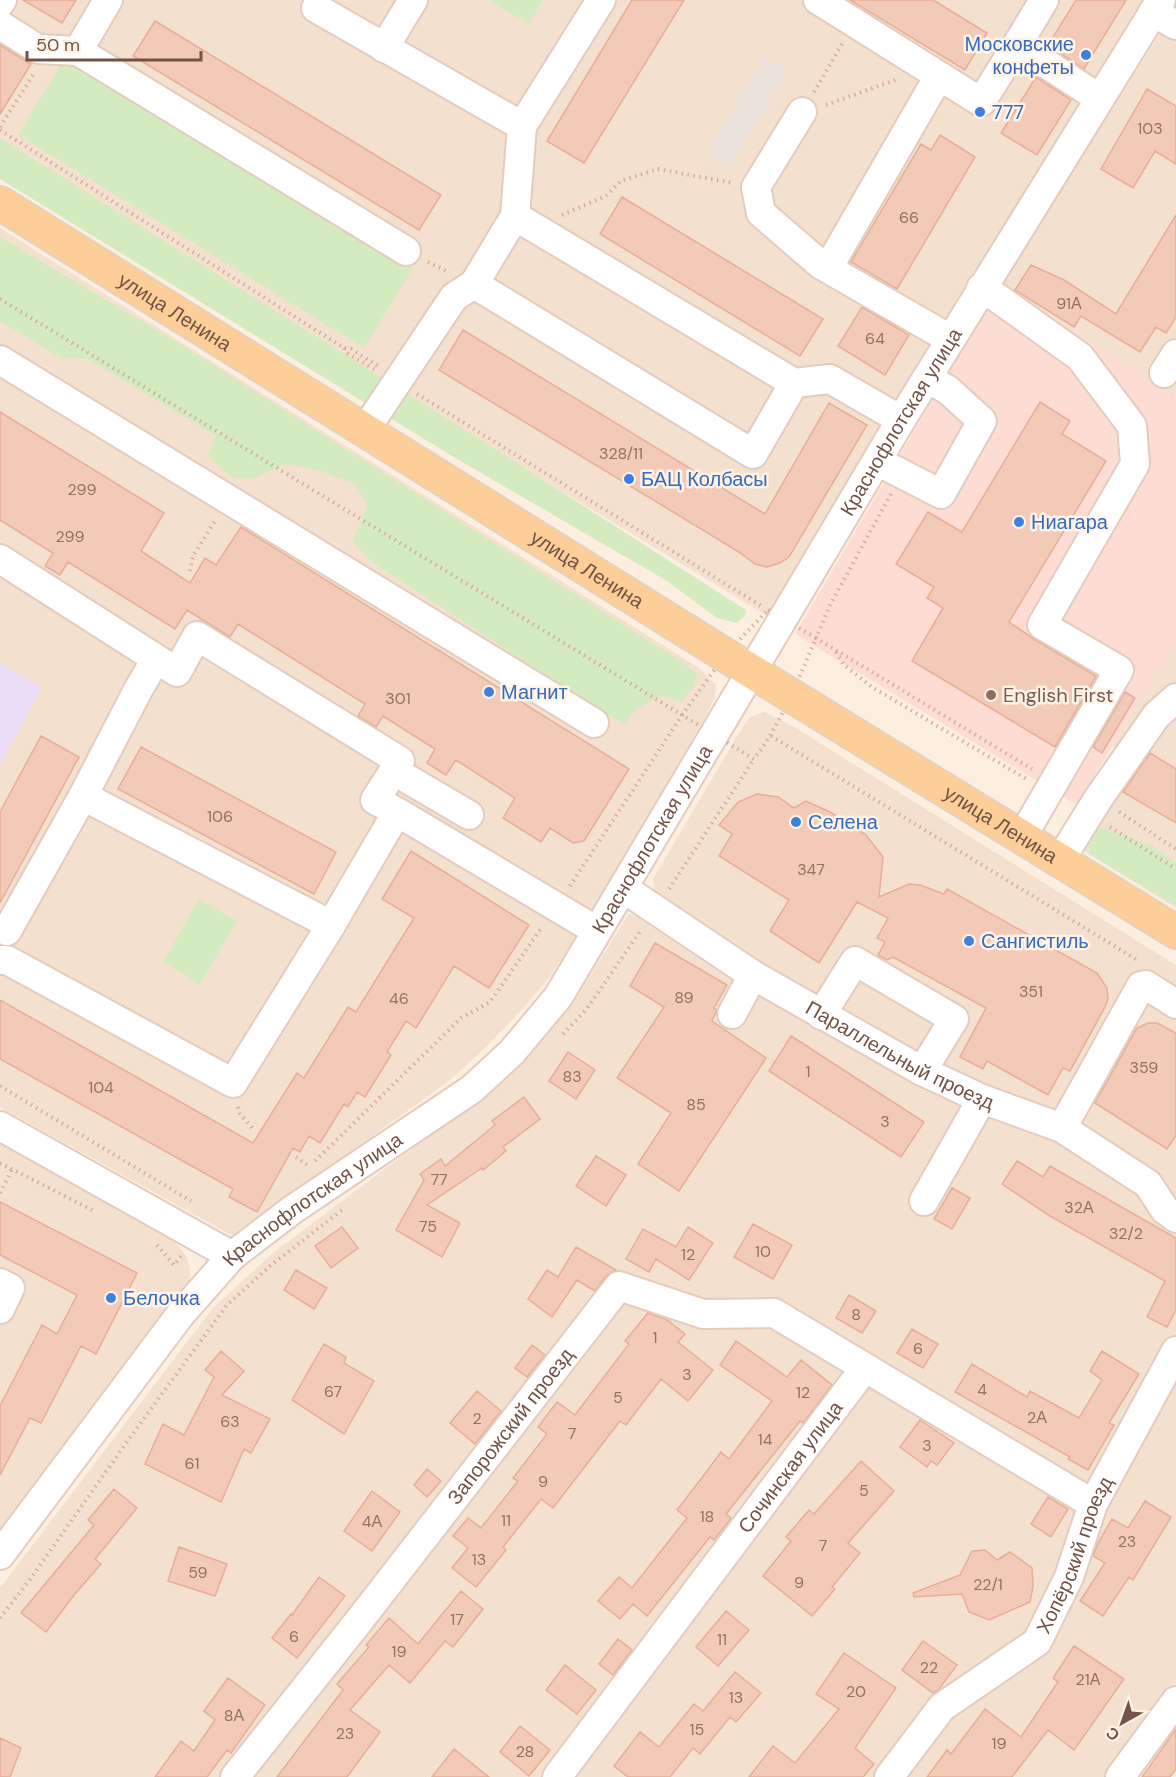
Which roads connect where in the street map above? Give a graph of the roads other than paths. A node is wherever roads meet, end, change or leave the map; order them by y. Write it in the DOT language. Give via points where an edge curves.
graph roads {
  1 [pos="108,0"];
  2 [pos="413,0"];
  3 [pos="601,0"];
  4 [pos="818,0"];
  5 [pos="1044,0"];
  6 [pos="316,8"];
  7 [pos="1163,12"];
  8 [pos="0,26"];
  9 [pos="1017,45"];
  10 [pos="384,48"];
  11 [pos="78,51"];
  12 [pos="932,72"];
  13 [pos="1099,98"];
  14 [pos="802,112"];
  15 [pos="522,126"];
  16 [pos="0,203"];
  17 [pos="525,221"];
  18 [pos="405,251"];
  19 [pos="828,268"];
  20 [pos="474,284"];
  21 [pos="981,288"];
  22 [pos="950,339"];
  23 [pos="0,360"];
  24 [pos="927,378"];
  25 [pos="794,383"];
  26 [pos="901,420"];
  27 [pos="365,430"];
  28 [pos="877,461"];
  29 [pos="0,559"];
  30 [pos="156,659"];
  31 [pos="750,671"];
  32 [pos="1176,698"];
  33 [pos="594,723"];
  34 [pos="394,771"];
  35 [pos="83,796"];
  36 [pos="397,812"];
  37 [pos="469,815"];
  38 [pos="1022,837"];
  39 [pos="1060,860"];
  40 [pos="623,888"];
  41 [pos="331,925"];
  42 [pos="7,931"];
  43 [pos="597,931"];
  44 [pos="1176,933"];
  45 [pos="0,960"];
  46 [pos="753,975"];
  47 [pos="1176,1004"];
  48 [pos="732,1014"];
  49 [pos="821,1015"];
  50 [pos="922,1071"];
  51 [pos="982,1099"];
  52 [pos="0,1126"];
  53 [pos="1062,1128"];
  54 [pos="924,1201"];
  55 [pos="1176,1218"];
  56 [pos="232,1256"];
  57 [pos="0,1283"];
  58 [pos="0,1309"];
  59 [pos="1176,1351"];
  60 [pos="864,1369"];
  61 [pos="1093,1504"];
  62 [pos="0,1555"];
  63 [pos="1176,1701"];
  64 [pos="235,1777"];
  65 [pos="557,1777"];
  66 [pos="889,1777"];
  67 [pos="1120,1777"];
  1 -- 11 [label="street"];
  2 -- 10 [label="street"];
  3 -- 15 [label="street"];
  4 -- 12 [label="street"];
  5 -- 9 [label="street"];
  6 -- 10 [label="street"];
  7 -- 13 [label="street, Краснофлотская улица"];
  8 -- 11 [label="street" via="38,49"];
  9 -- 12 [label="street" via="981,102"];
  9 -- 13 [label="street"];
  10 -- 15 [label="street"];
  11 -- 18 [label="street"];
  12 -- 19 [label="street"];
  13 -- 21 [label="street, Краснофлотская улица"];
  14 -- 19 [label="street" via="756,188 761,213"];
  15 -- 17 [label="street"];
  16 -- 27 [label="main road, улица Ленина"];
  17 -- 20 [label="street"];
  17 -- 25 [label="street"];
  19 -- 22 [label="street"];
  20 -- 25 [label="street" via="753,454"];
  20 -- 27 [label="street" via="454,297"];
  21 -- 22 [label="street, Краснофлотская улица"];
  21 -- 38 [label="street" via="1080,357 1132,426 1135,464 1042,625 1119,670"];
  22 -- 24 [label="street, Краснофлотская улица"];
  23 -- 33 [label="street"];
  24 -- 26 [label="street, Краснофлотская улица"];
  24 -- 28 [label="street" via="948,390 982,421 941,494"];
  25 -- 26 [label="street" via="830,379"];
  26 -- 28 [label="street, Краснофлотская улица"];
  27 -- 31 [label="main road, улица Ленина"];
  28 -- 31 [label="street, Краснофлотская улица"];
  29 -- 30 [label="street"];
  30 -- 34 [label="street" via="177,672 198,636 400,761"];
  30 -- 35 [label="street"];
  31 -- 38 [label="main road, улица Ленина"];
  31 -- 40 [label="street, Краснофлотская улица"];
  32 -- 39 [label="street" via="1156,716"];
  34 -- 36 [label="street" via="375,800"];
  34 -- 37 [label="street"];
  35 -- 41 [label="street"];
  35 -- 42 [label="street"];
  36 -- 41 [label="street"];
  36 -- 43 [label="street"];
  38 -- 39 [label="main road, улица Ленина"];
  39 -- 44 [label="main road, улица Ленина"];
  40 -- 43 [label="street, Краснофлотская улица"];
  40 -- 46 [label="street, Параллельный проезд"];
  41 -- 45 [label="street" via="233,1083 7,960"];
  43 -- 56 [label="street, Краснофлотская улица" via="558,997 512,1052 472,1089 292,1210"];
  46 -- 48 [label="street"];
  46 -- 49 [label="street, Параллельный проезд"];
  47 -- 53 [label="street" via="1146,985 1141,986"];
  49 -- 50 [label="street, Параллельный проезд"];
  49 -- 50 [label="street" via="855,961 954,1019"];
  50 -- 51 [label="street, Параллельный проезд"];
  51 -- 53 [label="street, Параллельный проезд"];
  51 -- 54 [label="street"];
  52 -- 56 [label="street"];
  53 -- 55 [label="street, Параллельный проезд" via="1148,1184 1165,1210"];
  56 -- 62 [label="street, Краснофлотская улица" via="180,1315"];
  57 -- 58 [label="street" via="10,1288"];
  59 -- 61 [label="street, Хопёрский проезд"];
  60 -- 61 [label="street"];
  60 -- 64 [label="street, Запорожский проезд" via="774,1313 703,1314 618,1286"];
  60 -- 65 [label="street, Сочинская улица"];
  61 -- 66 [label="street, Хопёрский проезд" via="1069,1577 1037,1642 942,1707"];
  63 -- 67 [label="street"];
}
